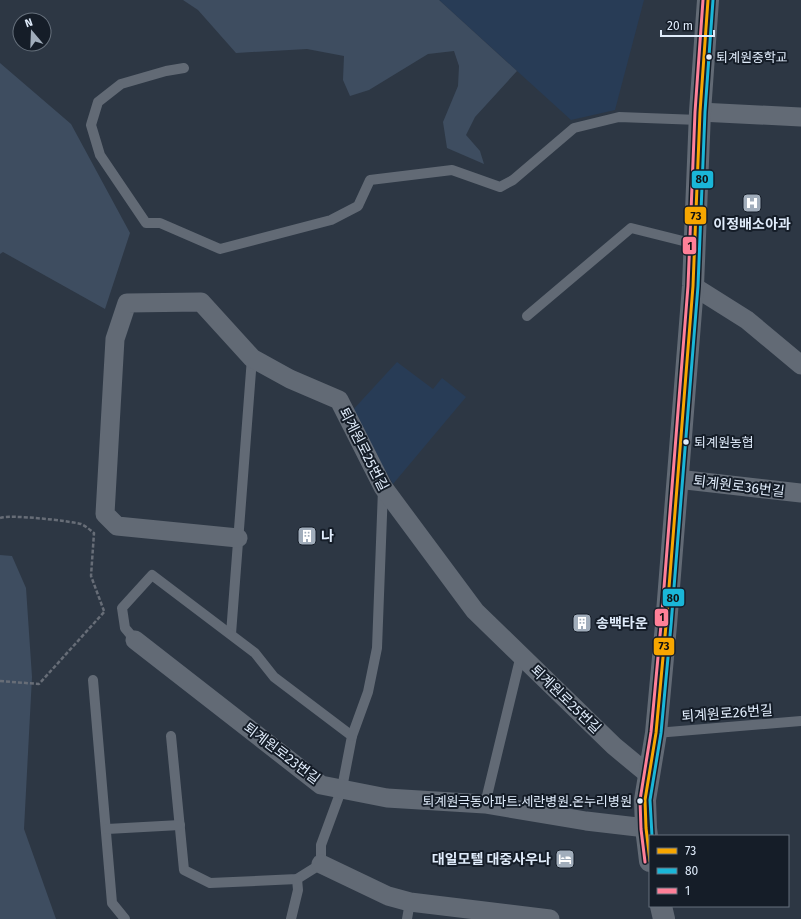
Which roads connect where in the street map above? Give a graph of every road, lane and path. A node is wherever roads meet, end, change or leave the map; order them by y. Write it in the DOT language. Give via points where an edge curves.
graph roads {
  1 [pos="708,0"];
  2 [pos="184,68"];
  3 [pos="699,116"];
  4 [pos="801,117"];
  5 [pos="695,244"];
  6 [pos="693,286"];
  7 [pos="527,316"];
  8 [pos="252,358"];
  9 [pos="801,365"];
  10 [pos="678,478"];
  11 [pos="383,488"];
  12 [pos="801,494"];
  13 [pos="0,518"];
  14 [pos="238,538"];
  15 [pos="122,608"];
  16 [pos="104,611"];
  17 [pos="230,634"];
  18 [pos="135,640"];
  19 [pos="521,655"];
  20 [pos="93,680"];
  21 [pos="0,681"];
  22 [pos="801,721"];
  23 [pos="656,733"];
  24 [pos="171,736"];
  25 [pos="352,736"];
  26 [pos="649,775"];
  27 [pos="342,788"];
  28 [pos="485,804"];
  29 [pos="180,825"];
  30 [pos="646,828"];
  31 [pos="107,829"];
  32 [pos="649,852"];
  33 [pos="321,864"];
  34 [pos="297,879"];
  35 [pos="661,907"];
  36 [pos="409,910"];
  37 [pos="486,915"];
  38 [pos="125,919"];
  39 [pos="291,919"];
  40 [pos="550,919"];
  41 [pos="664,919"];
  1 -- 3 [label="street"];
  2 -- 3 [label="lane" via="121,84 98,102 91,125 100,155 146,223 160,223 220,249 331,220 358,206 370,180 452,170 500,187 513,180 574,128 619,117"];
  3 -- 4 [label="street"];
  3 -- 5 [label="street"];
  5 -- 6 [label="street"];
  5 -- 7 [label="lane" via="631,228"];
  6 -- 9 [label="street" via="747,320"];
  6 -- 10 [label="street"];
  8 -- 11 [label="street, 퇴계원로25번길" via="290,379 339,400"];
  8 -- 14 [label="lane"];
  8 -- 14 [label="street, 퇴계원로25번길" via="201,302 127,303 115,338 105,514 117,526"];
  10 -- 12 [label="street, 퇴계원로36번길"];
  10 -- 23 [label="street"];
  11 -- 19 [label="street, 퇴계원로25번길" via="475,611"];
  11 -- 25 [label="lane" via="377,648 368,692"];
  13 -- 16 [label="path" via="31,517 82,524 94,533 90,576"];
  14 -- 17 [label="lane"];
  15 -- 16 [label="path"];
  15 -- 17 [label="lane" via="152,575"];
  15 -- 18 [label="lane" via="125,628"];
  16 -- 21 [label="path" via="39,684"];
  17 -- 25 [label="lane" via="255,653 274,677"];
  18 -- 27 [label="street, 퇴계원로23번길" via="321,785"];
  19 -- 26 [label="street, 퇴계원로25번길" via="614,746"];
  19 -- 28 [label="lane"];
  20 -- 31 [label="lane"];
  22 -- 23 [label="lane, 퇴계원로26번길"];
  23 -- 26 [label="street"];
  24 -- 29 [label="lane"];
  25 -- 27 [label="lane"];
  26 -- 30 [label="street" via="645,800"];
  27 -- 28 [label="street, 퇴계원로23번길" via="387,798"];
  27 -- 33 [label="lane" via="320,845"];
  28 -- 30 [label="street, 퇴계원로23번길"];
  29 -- 31 [label="lane"];
  29 -- 34 [label="lane" via="184,870 210,883"];
  30 -- 32 [label="street"];
  31 -- 38 [label="lane" via="112,903"];
  33 -- 34 [label="lane"];
  33 -- 36 [label="street" via="388,896"];
  34 -- 39 [label="lane" via="298,890"];
  35 -- 41 [label="street"];
  36 -- 37 [label="street"];
  37 -- 40 [label="street"];
}
